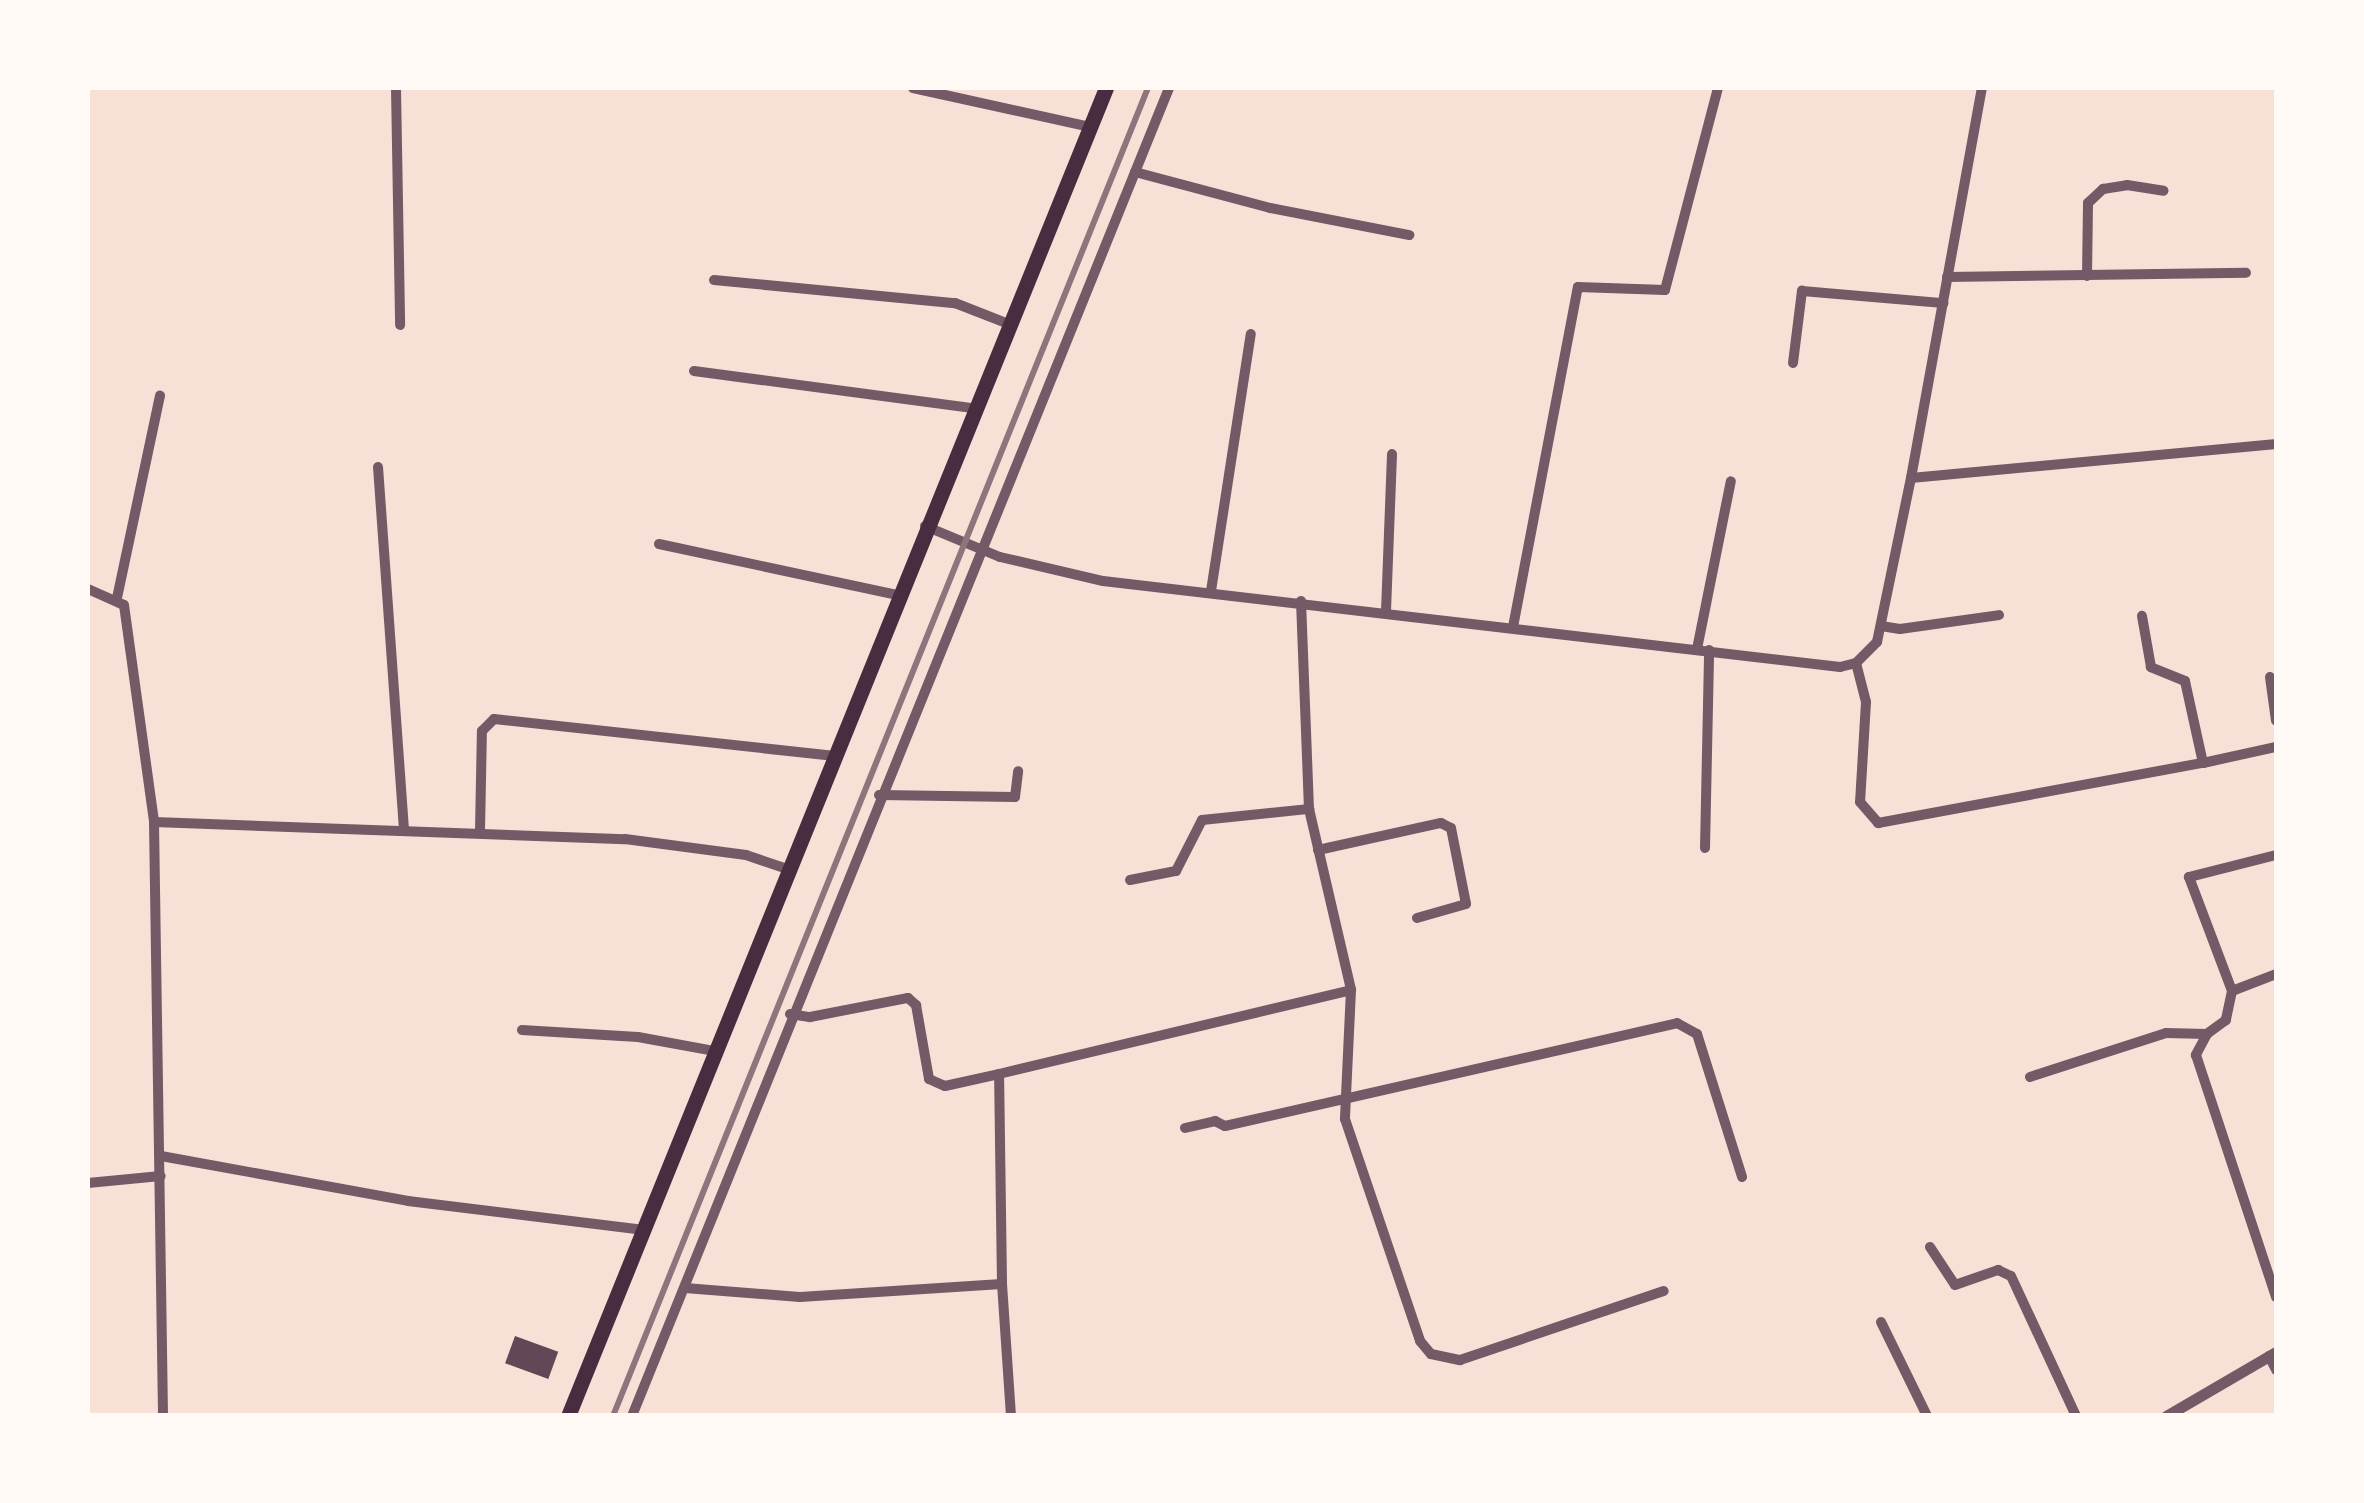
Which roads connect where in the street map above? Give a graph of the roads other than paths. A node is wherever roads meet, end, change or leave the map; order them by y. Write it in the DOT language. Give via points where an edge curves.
graph roads {
  1 [pos="396,88"];
  2 [pos="913,88"];
  3 [pos="1106,88"];
  4 [pos="1169,88"];
  5 [pos="1718,88"];
  6 [pos="1982,88"];
  7 [pos="1090,127"];
  8 [pos="1135,172"];
  9 [pos="2164,191"];
  10 [pos="1409,234"];
  11 [pos="2246,273"];
  12 [pos="2086,276"];
  13 [pos="1947,277"];
  14 [pos="714,280"];
  15 [pos="1943,303"];
  16 [pos="1009,324"];
  17 [pos="400,325"];
  18 [pos="1251,334"];
  19 [pos="1793,363"];
  20 [pos="694,371"];
  21 [pos="160,396"];
  22 [pos="973,408"];
  23 [pos="2276,444"];
  24 [pos="1392,454"];
  25 [pos="378,467"];
  26 [pos="1911,478"];
  27 [pos="1731,481"];
  28 [pos="924,525"];
  29 [pos="659,544"];
  30 [pos="979,550"];
  31 [pos="88,589"];
  32 [pos="1210,592"];
  33 [pos="896,595"];
  34 [pos="117,598"];
  35 [pos="1300,602"];
  36 [pos="1386,611"];
  37 [pos="1999,615"];
  38 [pos="2142,616"];
  39 [pos="1881,626"];
  40 [pos="1513,627"];
  41 [pos="1703,649"];
  42 [pos="1856,664"];
  43 [pos="2270,677"];
  44 [pos="2276,721"];
  45 [pos="2276,747"];
  46 [pos="835,756"];
  47 [pos="2202,763"];
  48 [pos="1018,771"];
  49 [pos="879,795"];
  50 [pos="1309,808"];
  51 [pos="154,822"];
  52 [pos="404,830"];
  53 [pos="480,831"];
  54 [pos="1705,848"];
  55 [pos="1318,850"];
  56 [pos="2276,854"];
  57 [pos="790,870"];
  58 [pos="1130,880"];
  59 [pos="1416,918"];
  60 [pos="2276,974"];
  61 [pos="1350,990"];
  62 [pos="2232,991"];
  63 [pos="790,1014"];
  64 [pos="522,1030"];
  65 [pos="2207,1034"];
  66 [pos="714,1051"];
  67 [pos="1000,1074"];
  68 [pos="2030,1077"];
  69 [pos="1347,1097"];
  70 [pos="1186,1128"];
  71 [pos="161,1156"];
  72 [pos="161,1176"];
  73 [pos="1742,1176"];
  74 [pos="88,1183"];
  75 [pos="644,1230"];
  76 [pos="1930,1247"];
  77 [pos="1002,1284"];
  78 [pos="686,1288"];
  79 [pos="1664,1291"];
  80 [pos="2276,1297"];
  81 [pos="1881,1322"];
  82 [pos="2273,1354"];
  83 [pos="2276,1370"];
  84 [pos="163,1416"];
  85 [pos="568,1416"];
  86 [pos="632,1416"];
  87 [pos="1011,1416"];
  88 [pos="1927,1416"];
  89 [pos="2076,1416"];
  90 [pos="2166,1416"];
  1 -- 17 [label="street"];
  2 -- 7 [label="street"];
  3 -- 7 [label="main road"];
  4 -- 8 [label="street"];
  5 -- 40 [label="street" via="1665,290 1578,287"];
  6 -- 13 [label="street"];
  7 -- 16 [label="main road"];
  8 -- 10 [label="street" via="1270,208"];
  8 -- 30 [label="street"];
  9 -- 12 [label="street" via="2127,184 2103,189 2088,203"];
  11 -- 12 [label="street"];
  12 -- 13 [label="street"];
  13 -- 15 [label="street"];
  14 -- 16 [label="street" via="955,303"];
  15 -- 19 [label="street" via="1802,291"];
  15 -- 26 [label="street"];
  16 -- 22 [label="main road"];
  18 -- 32 [label="street"];
  20 -- 22 [label="street"];
  21 -- 34 [label="street"];
  22 -- 28 [label="main road"];
  23 -- 26 [label="street"];
  24 -- 36 [label="street"];
  25 -- 52 [label="street"];
  26 -- 39 [label="street"];
  27 -- 41 [label="street"];
  28 -- 30 [label="street"];
  28 -- 33 [label="main road"];
  29 -- 33 [label="street"];
  30 -- 32 [label="street" via="1103,581"];
  30 -- 49 [label="street"];
  31 -- 34 [label="street"];
  32 -- 35 [label="street"];
  33 -- 46 [label="main road"];
  34 -- 51 [label="street" via="126,613"];
  35 -- 36 [label="street"];
  35 -- 50 [label="street"];
  36 -- 40 [label="street"];
  37 -- 39 [label="street" via="1900,630"];
  38 -- 47 [label="street" via="2151,667 2186,681"];
  39 -- 42 [label="street" via="1877,642"];
  40 -- 41 [label="street"];
  41 -- 42 [label="street"];
  41 -- 54 [label="street"];
  42 -- 47 [label="street" via="1866,702 1860,802 1878,823"];
  43 -- 44 [label="street"];
  45 -- 47 [label="street"];
  46 -- 53 [label="street" via="494,719 482,731"];
  46 -- 57 [label="main road"];
  48 -- 49 [label="street" via="1015,797"];
  49 -- 63 [label="street"];
  50 -- 55 [label="street"];
  50 -- 58 [label="street" via="1202,820 1176,870"];
  51 -- 52 [label="street"];
  51 -- 71 [label="street"];
  52 -- 53 [label="street"];
  53 -- 57 [label="street" via="625,839 746,856"];
  55 -- 59 [label="street" via="1441,823 1451,828 1466,904"];
  55 -- 61 [label="street"];
  56 -- 62 [label="street" via="2189,876"];
  57 -- 66 [label="main road"];
  60 -- 62 [label="street"];
  61 -- 67 [label="street"];
  61 -- 69 [label="street"];
  62 -- 65 [label="street" via="2226,1020"];
  63 -- 67 [label="street" via="810,1017 908,998 916,1005 928,1079 945,1086"];
  63 -- 78 [label="street"];
  64 -- 66 [label="street"];
  65 -- 68 [label="street" via="2166,1033"];
  65 -- 80 [label="street" via="2196,1055"];
  66 -- 75 [label="main road"];
  67 -- 77 [label="street"];
  69 -- 70 [label="street"];
  69 -- 73 [label="street" via="1676,1022 1697,1034"];
  69 -- 79 [label="street" via="1345,1118 1420,1342 1430,1354 1460,1360"];
  71 -- 72 [label="street"];
  71 -- 75 [label="street" via="408,1201"];
  72 -- 74 [label="street"];
  72 -- 84 [label="street"];
  75 -- 85 [label="main road"];
  76 -- 89 [label="street" via="1955,1285 1998,1270 2011,1276"];
  77 -- 78 [label="street" via="800,1297"];
  77 -- 87 [label="street"];
  78 -- 86 [label="street"];
  81 -- 88 [label="street"];
  82 -- 83 [label="street"];
  82 -- 90 [label="street"];
}
